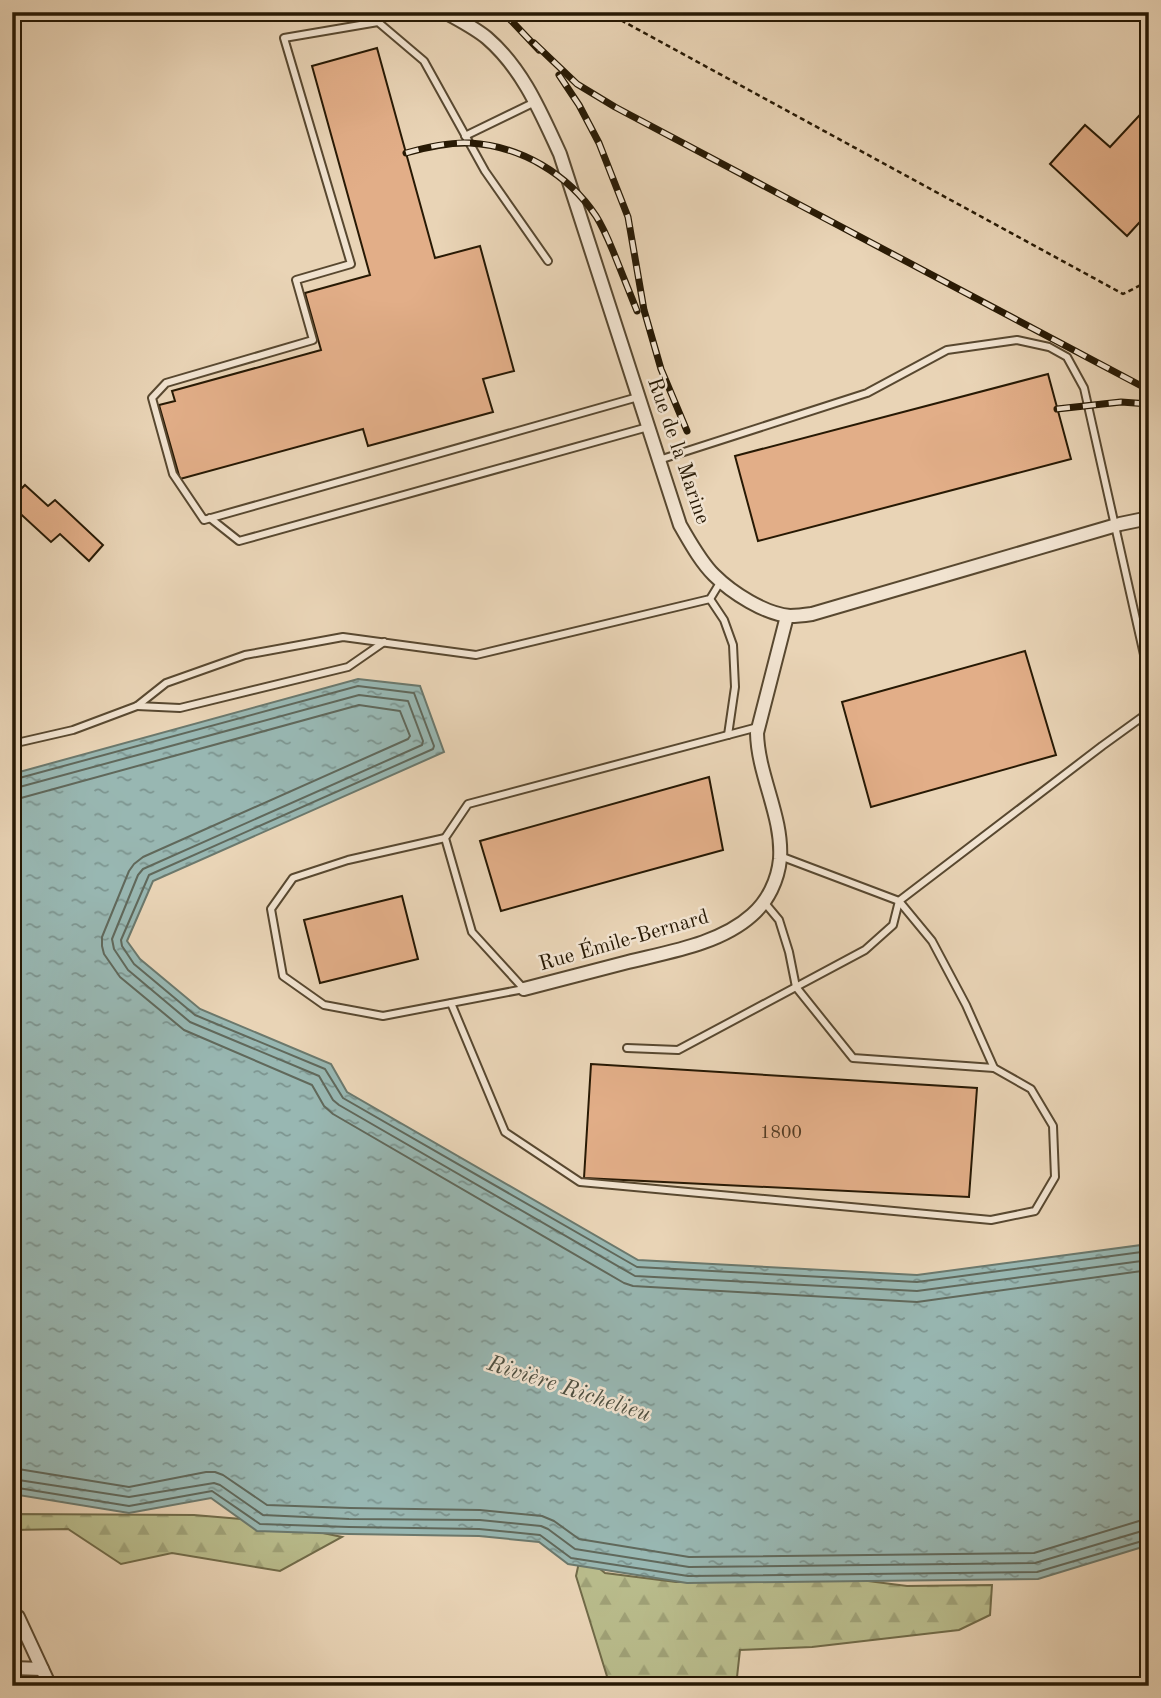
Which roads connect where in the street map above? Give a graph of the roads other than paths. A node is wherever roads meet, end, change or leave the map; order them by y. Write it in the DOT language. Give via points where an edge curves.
graph roads {
  1 [pos="445,12"];
  2 [pos="536,102"];
  3 [pos="465,136"];
  4 [pos="548,261"];
  5 [pos="638,397"];
  6 [pos="648,427"];
  7 [pos="659,460"];
  8 [pos="210,518"];
  9 [pos="1149,518"];
  10 [pos="1114,526"];
  11 [pos="721,581"];
  12 [pos="710,599"];
  13 [pos="787,616"];
  14 [pos="384,642"];
  15 [pos="1149,677"];
  16 [pos="137,706"];
  17 [pos="1149,712"];
  18 [pos="758,727"];
  19 [pos="728,735"];
  20 [pos="12,744"];
  21 [pos="446,838"];
  22 [pos="780,856"];
  23 [pos="899,901"];
  24 [pos="764,902"];
  25 [pos="796,987"];
  26 [pos="524,989"];
  27 [pos="451,1003"];
  28 [pos="627,1048"];
  29 [pos="994,1068"];
  30 [pos="15,1617"];
  31 [pos="12,1668"];
  32 [pos="42,1669"];
  33 [pos="50,1686"];
  1 -- 2 [label="street, Rue de la Marine" via="487,38 514,67"];
  2 -- 3 [label="lane"];
  2 -- 5 [label="street, Rue de la Marine" via="560,154"];
  3 -- 4 [label="lane"];
  3 -- 8 [label="lane" via="424,61 378,22 284,38 351,264 296,280 313,341 166,383 152,398 173,474 204,520"];
  5 -- 6 [label="street, Rue de la Marine"];
  5 -- 8 [label="lane"];
  6 -- 7 [label="street, Rue de la Marine"];
  6 -- 8 [label="lane" via="239,541"];
  7 -- 10 [label="lane" via="867,393 947,350 1017,340 1049,347 1067,357 1084,388"];
  7 -- 11 [label="street, Rue de la Marine" via="681,525"];
  9 -- 10 [label="street, Rue de la Marine"];
  10 -- 13 [label="street, Rue de la Marine" via="812,614"];
  10 -- 15 [label="lane"];
  11 -- 12 [label="lane"];
  11 -- 13 [label="street, Rue de la Marine" via="748,601"];
  12 -- 14 [label="lane" via="476,655"];
  12 -- 19 [label="lane" via="733,645 735,687"];
  13 -- 18 [label="street, Rue Émile-Bernard"];
  14 -- 16 [label="lane" via="348,667 180,708"];
  14 -- 16 [label="lane" via="343,637 245,655 166,683"];
  16 -- 20 [label="lane" via="73,730"];
  17 -- 23 [label="lane"];
  18 -- 19 [label="lane"];
  18 -- 22 [label="street, Rue Émile-Bernard" via="757,747 776,820"];
  19 -- 21 [label="lane" via="468,804"];
  21 -- 26 [label="lane" via="472,932"];
  21 -- 27 [label="lane" via="348,860 293,878 271,909 283,975 324,1005 383,1016"];
  22 -- 23 [label="lane"];
  22 -- 24 [label="street, Rue Émile-Bernard" via="779,872"];
  23 -- 25 [label="lane" via="893,925 864,950"];
  23 -- 29 [label="lane" via="932,940"];
  24 -- 25 [label="lane" via="779,920"];
  24 -- 26 [label="street, Rue Émile-Bernard" via="739,925 700,944"];
  25 -- 28 [label="lane" via="678,1050"];
  25 -- 29 [label="lane" via="853,1058"];
  26 -- 27 [label="lane"];
  27 -- 29 [label="lane" via="505,1132 580,1182 991,1220 1035,1211 1055,1177 1053,1126 1031,1089"];
  30 -- 32 [label="street"];
  31 -- 32 [label="street"];
  32 -- 33 [label="street"];
}
